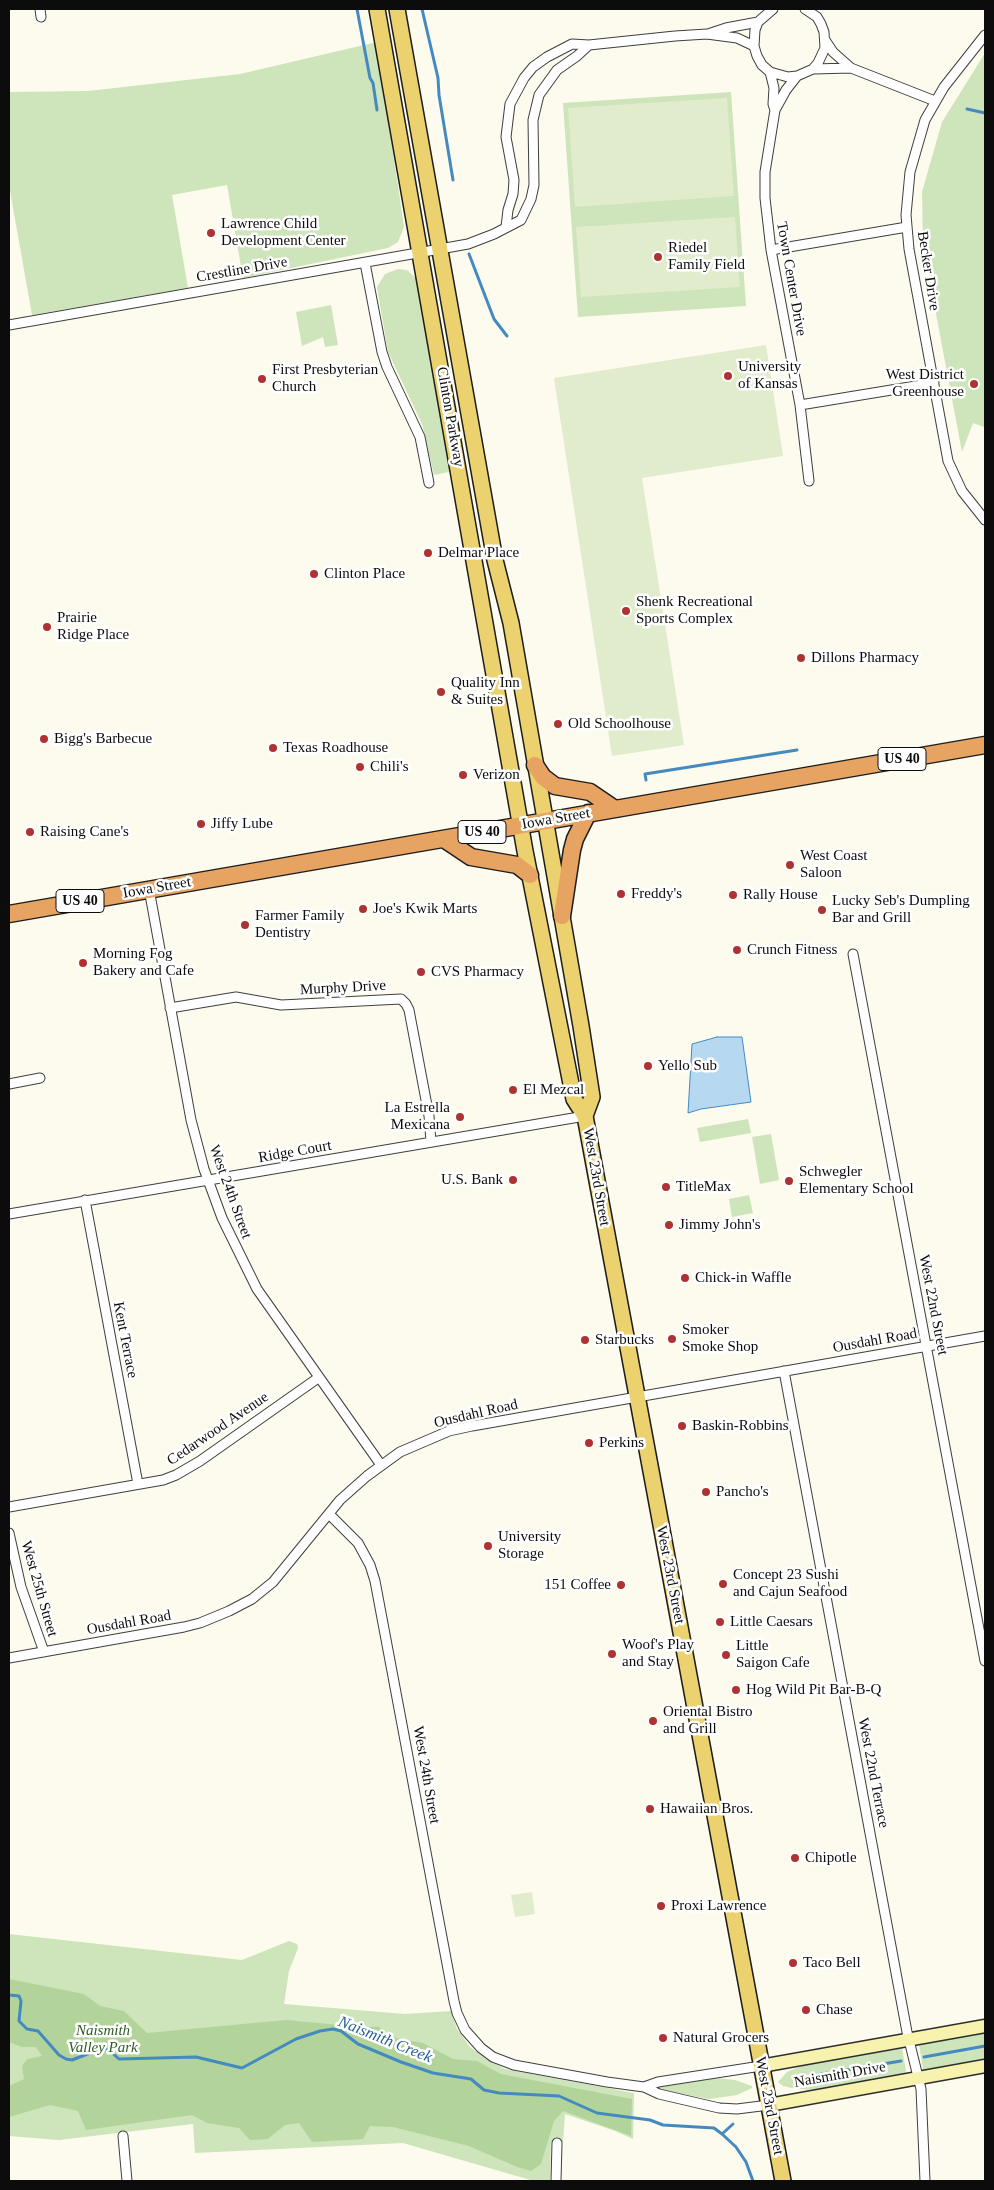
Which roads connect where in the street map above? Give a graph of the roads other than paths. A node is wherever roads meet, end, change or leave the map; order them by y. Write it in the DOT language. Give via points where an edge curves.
graph roads {
  1 [pos="377,9"];
  2 [pos="397,9"];
  3 [pos="773,9"];
  4 [pos="808,10"];
  5 [pos="758,22"];
  6 [pos="708,34"];
  7 [pos="985,35"];
  8 [pos="826,40"];
  9 [pos="589,45"];
  10 [pos="754,46"];
  11 [pos="851,68"];
  12 [pos="813,69"];
  13 [pos="770,72"];
  14 [pos="797,76"];
  15 [pos="935,101"];
  16 [pos="775,110"];
  17 [pos="506,227"];
  18 [pos="907,228"];
  19 [pos="440,249"];
  20 [pos="771,250"];
  21 [pos="421,253"];
  22 [pos="365,263"];
  23 [pos="9,325"];
  24 [pos="934,383"];
  25 [pos="800,405"];
  26 [pos="809,481"];
  27 [pos="429,483"];
  28 [pos="985,520"];
  29 [pos="985,745"];
  30 [pos="535,764"];
  31 [pos="615,809"];
  32 [pos="588,814"];
  33 [pos="546,821"];
  34 [pos="521,825"];
  35 [pos="444,838"];
  36 [pos="530,875"];
  37 [pos="149,889"];
  38 [pos="9,914"];
  39 [pos="562,916"];
  40 [pos="853,954"];
  41 [pos="170,1008"];
  42 [pos="40,1078"];
  43 [pos="9,1084"];
  44 [pos="585,1116"];
  45 [pos="431,1142"];
  46 [pos="208,1180"];
  47 [pos="85,1200"];
  48 [pos="9,1214"];
  49 [pos="985,1336"];
  50 [pos="926,1346"];
  51 [pos="784,1371"];
  52 [pos="318,1378"];
  53 [pos="636,1397"];
  54 [pos="381,1465"];
  55 [pos="138,1484"];
  56 [pos="9,1507"];
  57 [pos="329,1514"];
  58 [pos="9,1533"];
  59 [pos="44,1652"];
  60 [pos="9,1658"];
  61 [pos="985,1660"];
  62 [pos="985,2026"];
  63 [pos="909,2039"];
  64 [pos="481,2048"];
  65 [pos="762,2066"];
  66 [pos="985,2066"];
  67 [pos="916,2078"];
  68 [pos="644,2087"];
  69 [pos="769,2105"];
  70 [pos="123,2136"];
  71 [pos="557,2142"];
  72 [pos="126,2181"];
  73 [pos="556,2181"];
  74 [pos="783,2181"];
  75 [pos="925,2181"];
  1 -- 21 [label="main road, Clinton Parkway"];
  2 -- 19 [label="main road, Clinton Parkway"];
  3 -- 5 [label="street"];
  4 -- 8 [label="street" via="821,24"];
  5 -- 6 [label="street"];
  5 -- 10 [label="street"];
  6 -- 9 [label="street"];
  6 -- 10 [label="street" via="737,38"];
  7 -- 15 [label="street, Becker Drive"];
  8 -- 11 [label="street" via="833,52"];
  8 -- 12 [label="street" via="822,56"];
  9 -- 17 [label="street, Crestline Drive" via="557,70 539,95 533,120 534,185 531,199 521,220"];
  9 -- 17 [label="street" via="572,44 533,67 510,104 506,137 514,180"];
  10 -- 13 [label="street" via="757,56"];
  11 -- 12 [label="street"];
  11 -- 15 [label="street"];
  12 -- 14 [label="street"];
  13 -- 14 [label="street" via="778,76"];
  13 -- 16 [label="street, Town Center Drive"];
  14 -- 16 [label="street, Town Center Drive"];
  15 -- 18 [label="street, Becker Drive" via="914,155 907,192"];
  16 -- 20 [label="street, Town Center Drive" via="765,172"];
  17 -- 19 [label="street, Crestline Drive" via="480,240"];
  18 -- 20 [label="street"];
  18 -- 24 [label="street, Becker Drive"];
  19 -- 21 [label="street, Crestline Drive"];
  19 -- 30 [label="main road, Clinton Parkway"];
  20 -- 25 [label="street, Town Center Drive"];
  21 -- 22 [label="street, Crestline Drive"];
  21 -- 34 [label="main road, Clinton Parkway"];
  22 -- 23 [label="street, Crestline Drive"];
  22 -- 27 [label="street" via="382,352 420,437"];
  24 -- 25 [label="street"];
  24 -- 28 [label="street, Becker Drive" via="953,475"];
  25 -- 26 [label="street, Town Center Drive"];
  29 -- 31 [label="highway, Iowa Street / US 40"];
  30 -- 31 [label="highway" via="554,786 590,792"];
  30 -- 33 [label="main road, Clinton Parkway"];
  31 -- 32 [label="highway, Iowa Street / US 40"];
  32 -- 33 [label="highway, Iowa Street / US 40"];
  32 -- 39 [label="highway" via="575,838"];
  33 -- 34 [label="highway, Iowa Street / US 40"];
  33 -- 39 [label="main road, West 23rd Street"];
  34 -- 35 [label="highway, Iowa Street / US 40"];
  34 -- 36 [label="main road, West 23rd Street"];
  35 -- 36 [label="highway" via="471,857 517,865"];
  35 -- 37 [label="highway, Iowa Street / US 40"];
  36 -- 44 [label="main road, West 23rd Street" via="574,1099"];
  37 -- 38 [label="highway, Iowa Street / US 40"];
  37 -- 41 [label="street, West 24th Street"];
  39 -- 44 [label="main road, West 23rd Street" via="592,1097"];
  40 -- 50 [label="street, West 22nd Street"];
  41 -- 45 [label="street, Murphy Drive" via="236,997 281,1005 401,999 409,1010"];
  41 -- 46 [label="street, West 24th Street" via="191,1120"];
  42 -- 43 [label="street"];
  44 -- 45 [label="street, Ridge Court"];
  44 -- 53 [label="main road, West 23rd Street"];
  45 -- 46 [label="street, Ridge Court"];
  46 -- 47 [label="street, Ridge Court"];
  46 -- 52 [label="street, West 24th Street" via="244,1267"];
  47 -- 48 [label="street, Ridge Court"];
  47 -- 55 [label="street, Kent Terrace"];
  49 -- 50 [label="street, Ousdahl Road"];
  50 -- 51 [label="street, Ousdahl Road"];
  50 -- 61 [label="street, West 22nd Street"];
  51 -- 53 [label="street, Ousdahl Road"];
  51 -- 63 [label="street, West 22nd Terrace"];
  52 -- 54 [label="street, West 24th Street"];
  52 -- 55 [label="street, Cedarwood Avenue" via="186,1470 163,1480"];
  53 -- 54 [label="street, Ousdahl Road" via="457,1430 411,1446"];
  53 -- 65 [label="main road, West 23rd Street"];
  54 -- 57 [label="street, Ousdahl Road"];
  55 -- 56 [label="street, Cedarwood Avenue"];
  57 -- 59 [label="street, Ousdahl Road" via="273,1582 229,1611 184,1627"];
  57 -- 64 [label="street, West 24th Street" via="358,1543 376,1581 455,2007 465,2030"];
  58 -- 59 [label="street, West 25th Street" via="21,1587"];
  59 -- 60 [label="street, Ousdahl Road"];
  62 -- 63 [label="street, Naismith Drive"];
  63 -- 65 [label="street, Naismith Drive"];
  63 -- 67 [label="street, West 22nd Terrace"];
  64 -- 68 [label="street, Naismith Drive" via="493,2057 514,2065"];
  65 -- 68 [label="street, Naismith Drive" via="668,2080"];
  65 -- 69 [label="main road, West 23rd Street"];
  66 -- 67 [label="street, Naismith Drive"];
  67 -- 69 [label="street, Naismith Drive"];
  67 -- 75 [label="street, West 22nd Terrace" via="921,2089"];
  68 -- 69 [label="street, Naismith Drive" via="659,2094 719,2108"];
  69 -- 74 [label="main road, West 23rd Street"];
  70 -- 72 [label="street"];
  71 -- 73 [label="street"];
}
